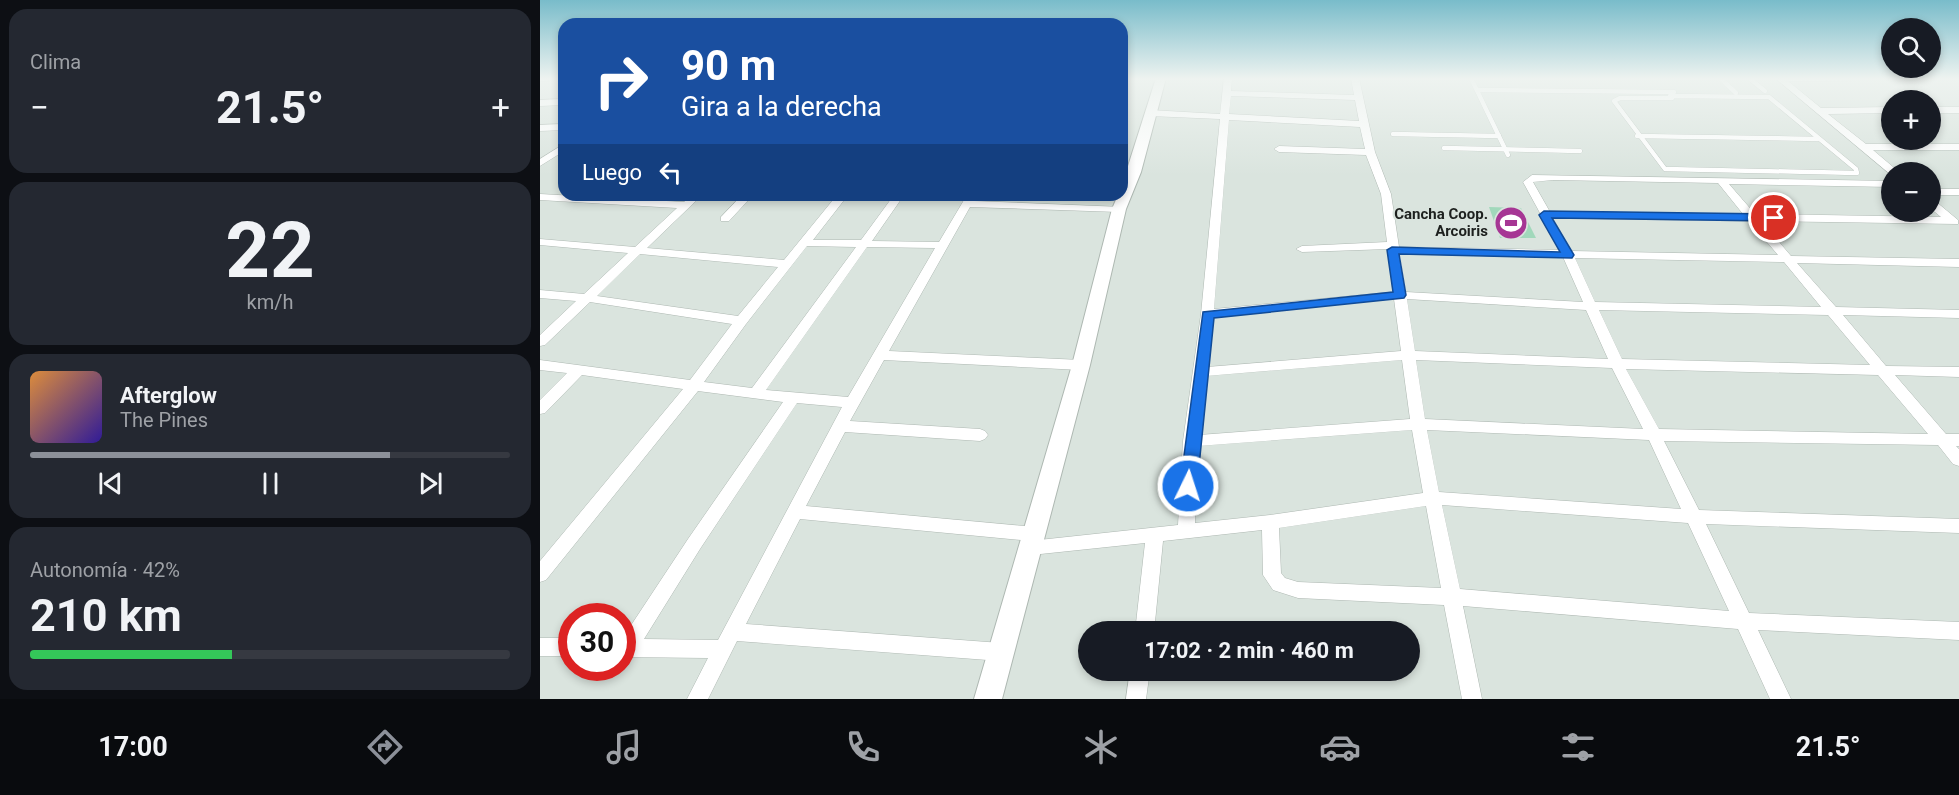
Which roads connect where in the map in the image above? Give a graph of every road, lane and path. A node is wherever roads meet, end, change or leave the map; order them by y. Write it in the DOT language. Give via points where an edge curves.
graph roads {
  1 [pos="1224,111"];
  2 [pos="1361,111"];
  3 [pos="1487,111"];
  4 [pos="1620,111"];
  5 [pos="1785,111"];
  6 [pos="1819,111"];
  7 [pos="1847,111"];
  8 [pos="1150,113"];
  9 [pos="1223,117"];
  10 [pos="1364,124"];
  11 [pos="558,127"];
  12 [pos="540,128"];
  13 [pos="1393,134"];
  14 [pos="1636,134"];
  15 [pos="1499,136"];
  16 [pos="1817,137"];
  17 [pos="1863,147"];
  18 [pos="1959,147"];
  19 [pos="1444,148"];
  20 [pos="1279,149"];
  21 [pos="1580,151"];
  22 [pos="1370,152"];
  23 [pos="1506,152"];
  24 [pos="545,156"];
  25 [pos="1882,162"];
  26 [pos="540,163"];
  27 [pos="1128,172"];
  28 [pos="1721,181"];
  29 [pos="1881,184"];
  30 [pos="1941,192"];
  31 [pos="1959,192"];
  32 [pos="540,197"];
  33 [pos="558,198"];
  34 [pos="612,201"];
  35 [pos="690,201"];
  36 [pos="742,201"];
  37 [pos="838,201"];
  38 [pos="895,201"];
  39 [pos="968,201"];
  40 [pos="1002,201"];
  41 [pos="1121,201"];
  42 [pos="685,205"];
  43 [pos="1119,208"];
  44 [pos="1941,211"];
  45 [pos="1544,215"];
  46 [pos="1752,218"];
  47 [pos="724,219"];
  48 [pos="1955,223"];
  49 [pos="540,242"];
  50 [pos="803,243"];
  51 [pos="866,243"];
  52 [pos="944,244"];
  53 [pos="1392,248"];
  54 [pos="642,249"];
  55 [pos="1302,249"];
  56 [pos="1568,255"];
  57 [pos="1788,260"];
  58 [pos="1959,263"];
  59 [pos="786,264"];
  60 [pos="540,294"];
  61 [pos="1400,295"];
  62 [pos="587,298"];
  63 [pos="1592,306"];
  64 [pos="1832,311"];
  65 [pos="1208,314"];
  66 [pos="1959,314"];
  67 [pos="741,321"];
  68 [pos="540,342"];
  69 [pos="882,355"];
  70 [pos="1407,356"];
  71 [pos="1617,364"];
  72 [pos="540,365"];
  73 [pos="1082,365"];
  74 [pos="579,370"];
  75 [pos="1882,370"];
  76 [pos="1200,372"];
  77 [pos="1959,372"];
  78 [pos="693,387"];
  79 [pos="756,394"];
  80 [pos="793,398"];
  81 [pos="852,403"];
  82 [pos="540,409"];
  83 [pos="1418,424"];
  84 [pos="840,426"];
  85 [pos="980,435"];
  86 [pos="1654,435"];
  87 [pos="1942,440"];
  88 [pos="1959,440"];
  89 [pos="1191,441"];
  90 [pos="1959,460"];
  91 [pos="1435,498"];
  92 [pos="796,512"];
  93 [pos="1694,517"];
  94 [pos="1270,522"];
  95 [pos="1959,526"];
  96 [pos="1186,531"];
  97 [pos="1155,535"];
  98 [pos="1033,541"];
  99 [pos="540,574"];
  100 [pos="1453,597"];
  101 [pos="1145,621"];
  102 [pos="1743,621"];
  103 [pos="636,631"];
  104 [pos="1959,631"];
  105 [pos="729,640"];
  106 [pos="540,646"];
  107 [pos="558,647"];
  108 [pos="636,647"];
  109 [pos="1001,652"];
  110 [pos="1139,681"];
  111 [pos="697,699"];
  112 [pos="988,699"];
  113 [pos="1137,699"];
  114 [pos="1472,699"];
  115 [pos="1781,699"];
  1 -- 9 [label="street"];
  2 -- 10 [label="street"];
  3 -- 15 [label="lane"];
  4 -- 14 [label="lane"];
  5 -- 16 [label="lane"];
  6 -- 7 [label="street"];
  6 -- 17 [label="street"];
  8 -- 9 [label="street"];
  8 -- 27 [label="street"];
  9 -- 10 [label="street"];
  9 -- 65 [label="street"];
  10 -- 22 [label="street"];
  11 -- 12 [label="street"];
  13 -- 15 [label="lane"];
  14 -- 16 [label="lane"];
  14 -- 16 [label="lane" via="1660,166 1672,171 1857,173"];
  15 -- 23 [label="lane"];
  17 -- 18 [label="street"];
  17 -- 25 [label="street"];
  19 -- 23 [label="lane"];
  20 -- 22 [label="street"];
  21 -- 23 [label="lane"];
  22 -- 53 [label="street" via="1386,194"];
  24 -- 26 [label="street"];
  28 -- 29 [label="street"];
  28 -- 45 [label="street" via="1532,178 1528,183"];
  28 -- 46 [label="street"];
  30 -- 31 [label="street"];
  32 -- 33 [label="street"];
  34 -- 42 [label="street"];
  35 -- 42 [label="street"];
  36 -- 47 [label="street"];
  37 -- 50 [label="street"];
  38 -- 51 [label="street"];
  39 -- 52 [label="street"];
  40 -- 43 [label="street"];
  41 -- 43 [label="street"];
  42 -- 54 [label="street"];
  43 -- 73 [label="street"];
  44 -- 48 [label="street"];
  45 -- 46 [label="street"];
  45 -- 56 [label="street"];
  46 -- 48 [label="street"];
  46 -- 57 [label="street"];
  49 -- 54 [label="street"];
  50 -- 51 [label="street"];
  50 -- 59 [label="street"];
  51 -- 52 [label="street"];
  51 -- 79 [label="street"];
  52 -- 69 [label="street"];
  53 -- 55 [label="street"];
  53 -- 56 [label="street"];
  53 -- 61 [label="street"];
  54 -- 59 [label="street"];
  54 -- 62 [label="street"];
  56 -- 57 [label="street"];
  56 -- 63 [label="street"];
  57 -- 58 [label="street"];
  57 -- 64 [label="street"];
  59 -- 67 [label="street"];
  60 -- 62 [label="street"];
  61 -- 63 [label="street"];
  61 -- 65 [label="street"];
  61 -- 70 [label="street"];
  62 -- 67 [label="street"];
  62 -- 68 [label="street"];
  63 -- 64 [label="street"];
  63 -- 71 [label="street"];
  64 -- 66 [label="street"];
  64 -- 75 [label="street"];
  65 -- 76 [label="street"];
  67 -- 78 [label="street"];
  69 -- 73 [label="street"];
  69 -- 81 [label="street"];
  70 -- 71 [label="street"];
  70 -- 76 [label="street"];
  70 -- 83 [label="street"];
  71 -- 75 [label="street"];
  71 -- 86 [label="street"];
  72 -- 74 [label="street"];
  73 -- 98 [label="street"];
  74 -- 78 [label="street"];
  74 -- 82 [label="street"];
  75 -- 77 [label="street"];
  75 -- 87 [label="street"];
  76 -- 89 [label="street"];
  78 -- 79 [label="street"];
  78 -- 99 [label="street"];
  79 -- 80 [label="street"];
  80 -- 81 [label="street"];
  80 -- 103 [label="street"];
  81 -- 84 [label="street"];
  83 -- 86 [label="street"];
  83 -- 89 [label="street"];
  83 -- 91 [label="street"];
  84 -- 85 [label="street"];
  84 -- 92 [label="street"];
  86 -- 87 [label="street"];
  86 -- 93 [label="street"];
  87 -- 88 [label="street"];
  87 -- 90 [label="street"];
  89 -- 96 [label="street"];
  91 -- 93 [label="street"];
  91 -- 94 [label="street"];
  91 -- 100 [label="street"];
  92 -- 98 [label="street"];
  92 -- 105 [label="street"];
  93 -- 95 [label="street"];
  93 -- 102 [label="street"];
  94 -- 96 [label="street"];
  94 -- 100 [label="street" via="1272,575 1279,584 1298,590"];
  96 -- 97 [label="street"];
  97 -- 98 [label="street"];
  97 -- 101 [label="street"];
  98 -- 109 [label="street"];
  100 -- 102 [label="street"];
  100 -- 114 [label="street"];
  102 -- 104 [label="street"];
  102 -- 115 [label="street"];
  105 -- 108 [label="street"];
  105 -- 109 [label="street"];
  105 -- 111 [label="street"];
  106 -- 107 [label="street"];
  109 -- 112 [label="street"];
  110 -- 113 [label="street"];
}
